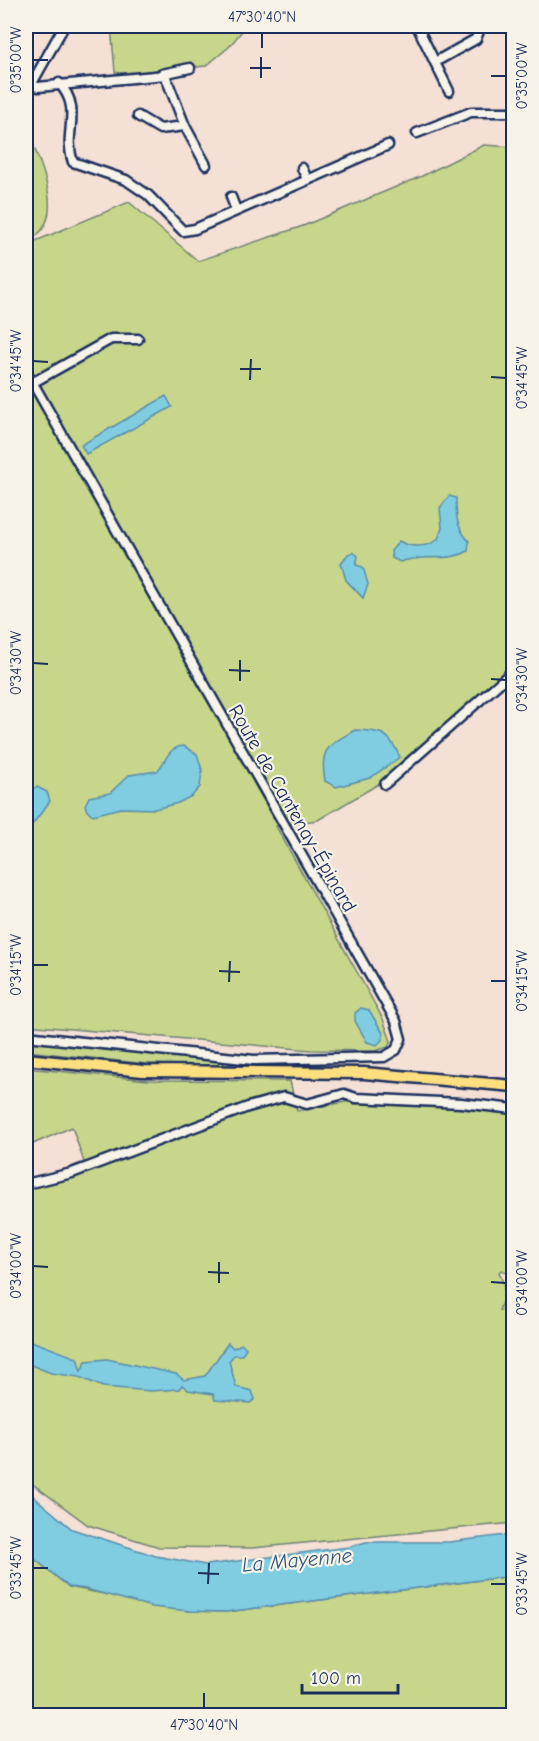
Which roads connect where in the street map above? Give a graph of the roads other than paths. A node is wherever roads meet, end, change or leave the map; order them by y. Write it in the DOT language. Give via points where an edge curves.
graph roads {
  1 [pos="64,26"];
  2 [pos="417,26"];
  3 [pos="482,26"];
  4 [pos="435,62"];
  5 [pos="190,68"];
  6 [pos="162,74"];
  7 [pos="59,83"];
  8 [pos="28,88"];
  9 [pos="449,91"];
  10 [pos="513,112"];
  11 [pos="138,116"];
  12 [pos="185,126"];
  13 [pos="417,133"];
  14 [pos="388,145"];
  15 [pos="206,165"];
  16 [pos="302,168"];
  17 [pos="307,179"];
  18 [pos="231,197"];
  19 [pos="236,210"];
  20 [pos="138,339"];
  21 [pos="26,370"];
  22 [pos="32,383"];
  23 [pos="513,670"];
  24 [pos="385,784"];
  25 [pos="26,1036"];
  26 [pos="26,1059"];
  27 [pos="513,1086"];
  28 [pos="513,1109"];
  29 [pos="26,1184"];
  1 -- 8 [label="street"];
  2 -- 4 [label="street"];
  3 -- 4 [label="street" via="476,39"];
  4 -- 9 [label="street"];
  5 -- 6 [label="street"];
  6 -- 7 [label="street"];
  6 -- 12 [label="street" via="168,78"];
  7 -- 8 [label="street"];
  7 -- 19 [label="street" via="72,103 69,150 73,162 126,180 148,195 183,231"];
  10 -- 13 [label="street" via="471,112"];
  11 -- 12 [label="street" via="160,129"];
  12 -- 15 [label="street"];
  14 -- 17 [label="street"];
  16 -- 17 [label="street"];
  17 -- 19 [label="street"];
  18 -- 19 [label="street"];
  20 -- 22 [label="street" via="111,339"];
  21 -- 22 [label="street, Route de Cantenay-Épinard"];
  22 -- 25 [label="street, Route de Cantenay-Épinard" via="396,1021 400,1043 384,1057 254,1060"];
  23 -- 24 [label="street"];
  26 -- 27 [label="main road" via="143,1071 374,1074"];
  28 -- 29 [label="street" via="344,1094 307,1104 284,1097 72,1173"];
}
